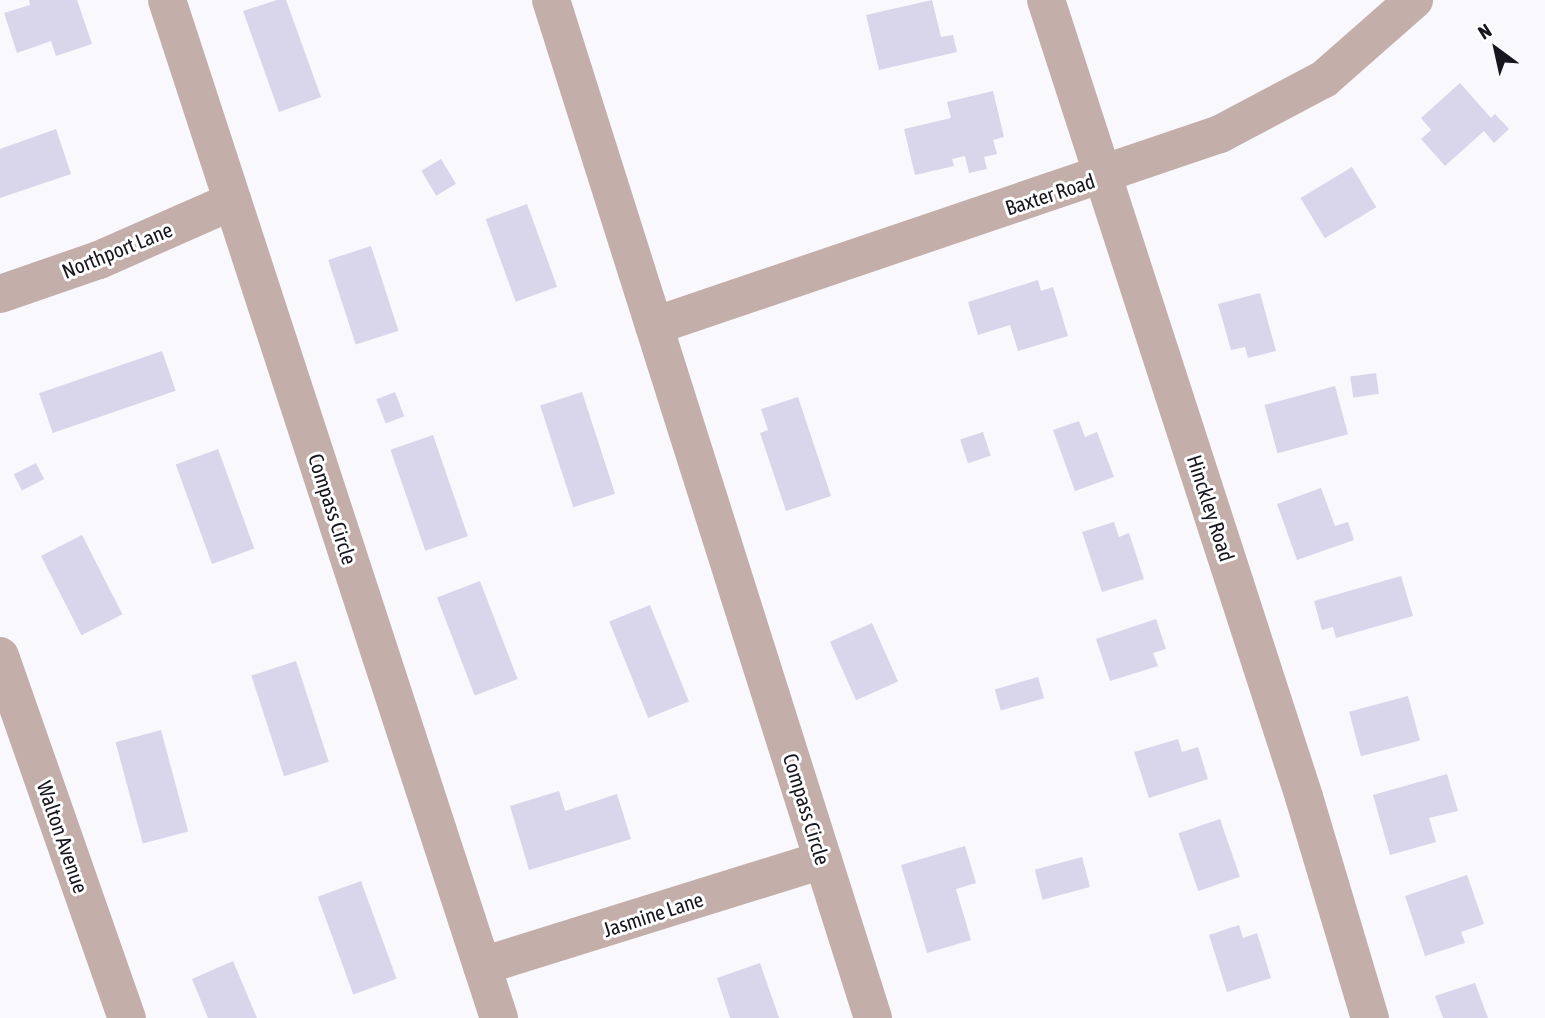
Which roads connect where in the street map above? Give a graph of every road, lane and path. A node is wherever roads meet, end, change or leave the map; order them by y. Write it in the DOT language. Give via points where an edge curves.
graph roads {
  1 [pos="167,0"];
  2 [pos="551,0"];
  3 [pos="1046,0"];
  4 [pos="1414,0"];
  5 [pos="1102,176"];
  6 [pos="233,201"];
  7 [pos="0,295"];
  8 [pos="654,326"];
  9 [pos="0,656"];
  10 [pos="823,860"];
  11 [pos="482,966"];
  12 [pos="127,1018"];
  13 [pos="499,1018"];
  14 [pos="873,1018"];
  15 [pos="1370,1018"];
  1 -- 6 [label="street, Compass Circle"];
  2 -- 8 [label="street, Compass Circle"];
  3 -- 5 [label="street, Hinckley Road"];
  4 -- 5 [label="street, Baxter Road" via="1324,79 1220,134"];
  5 -- 8 [label="street, Baxter Road"];
  5 -- 15 [label="street, Hinckley Road" via="1300,784"];
  6 -- 7 [label="street, Northport Lane" via="99,260"];
  6 -- 11 [label="street, Compass Circle"];
  8 -- 10 [label="street, Compass Circle"];
  9 -- 12 [label="street, Walton Avenue"];
  10 -- 11 [label="street, Jasmine Lane"];
  10 -- 14 [label="street, Compass Circle"];
  11 -- 13 [label="street, Compass Circle"];
}
